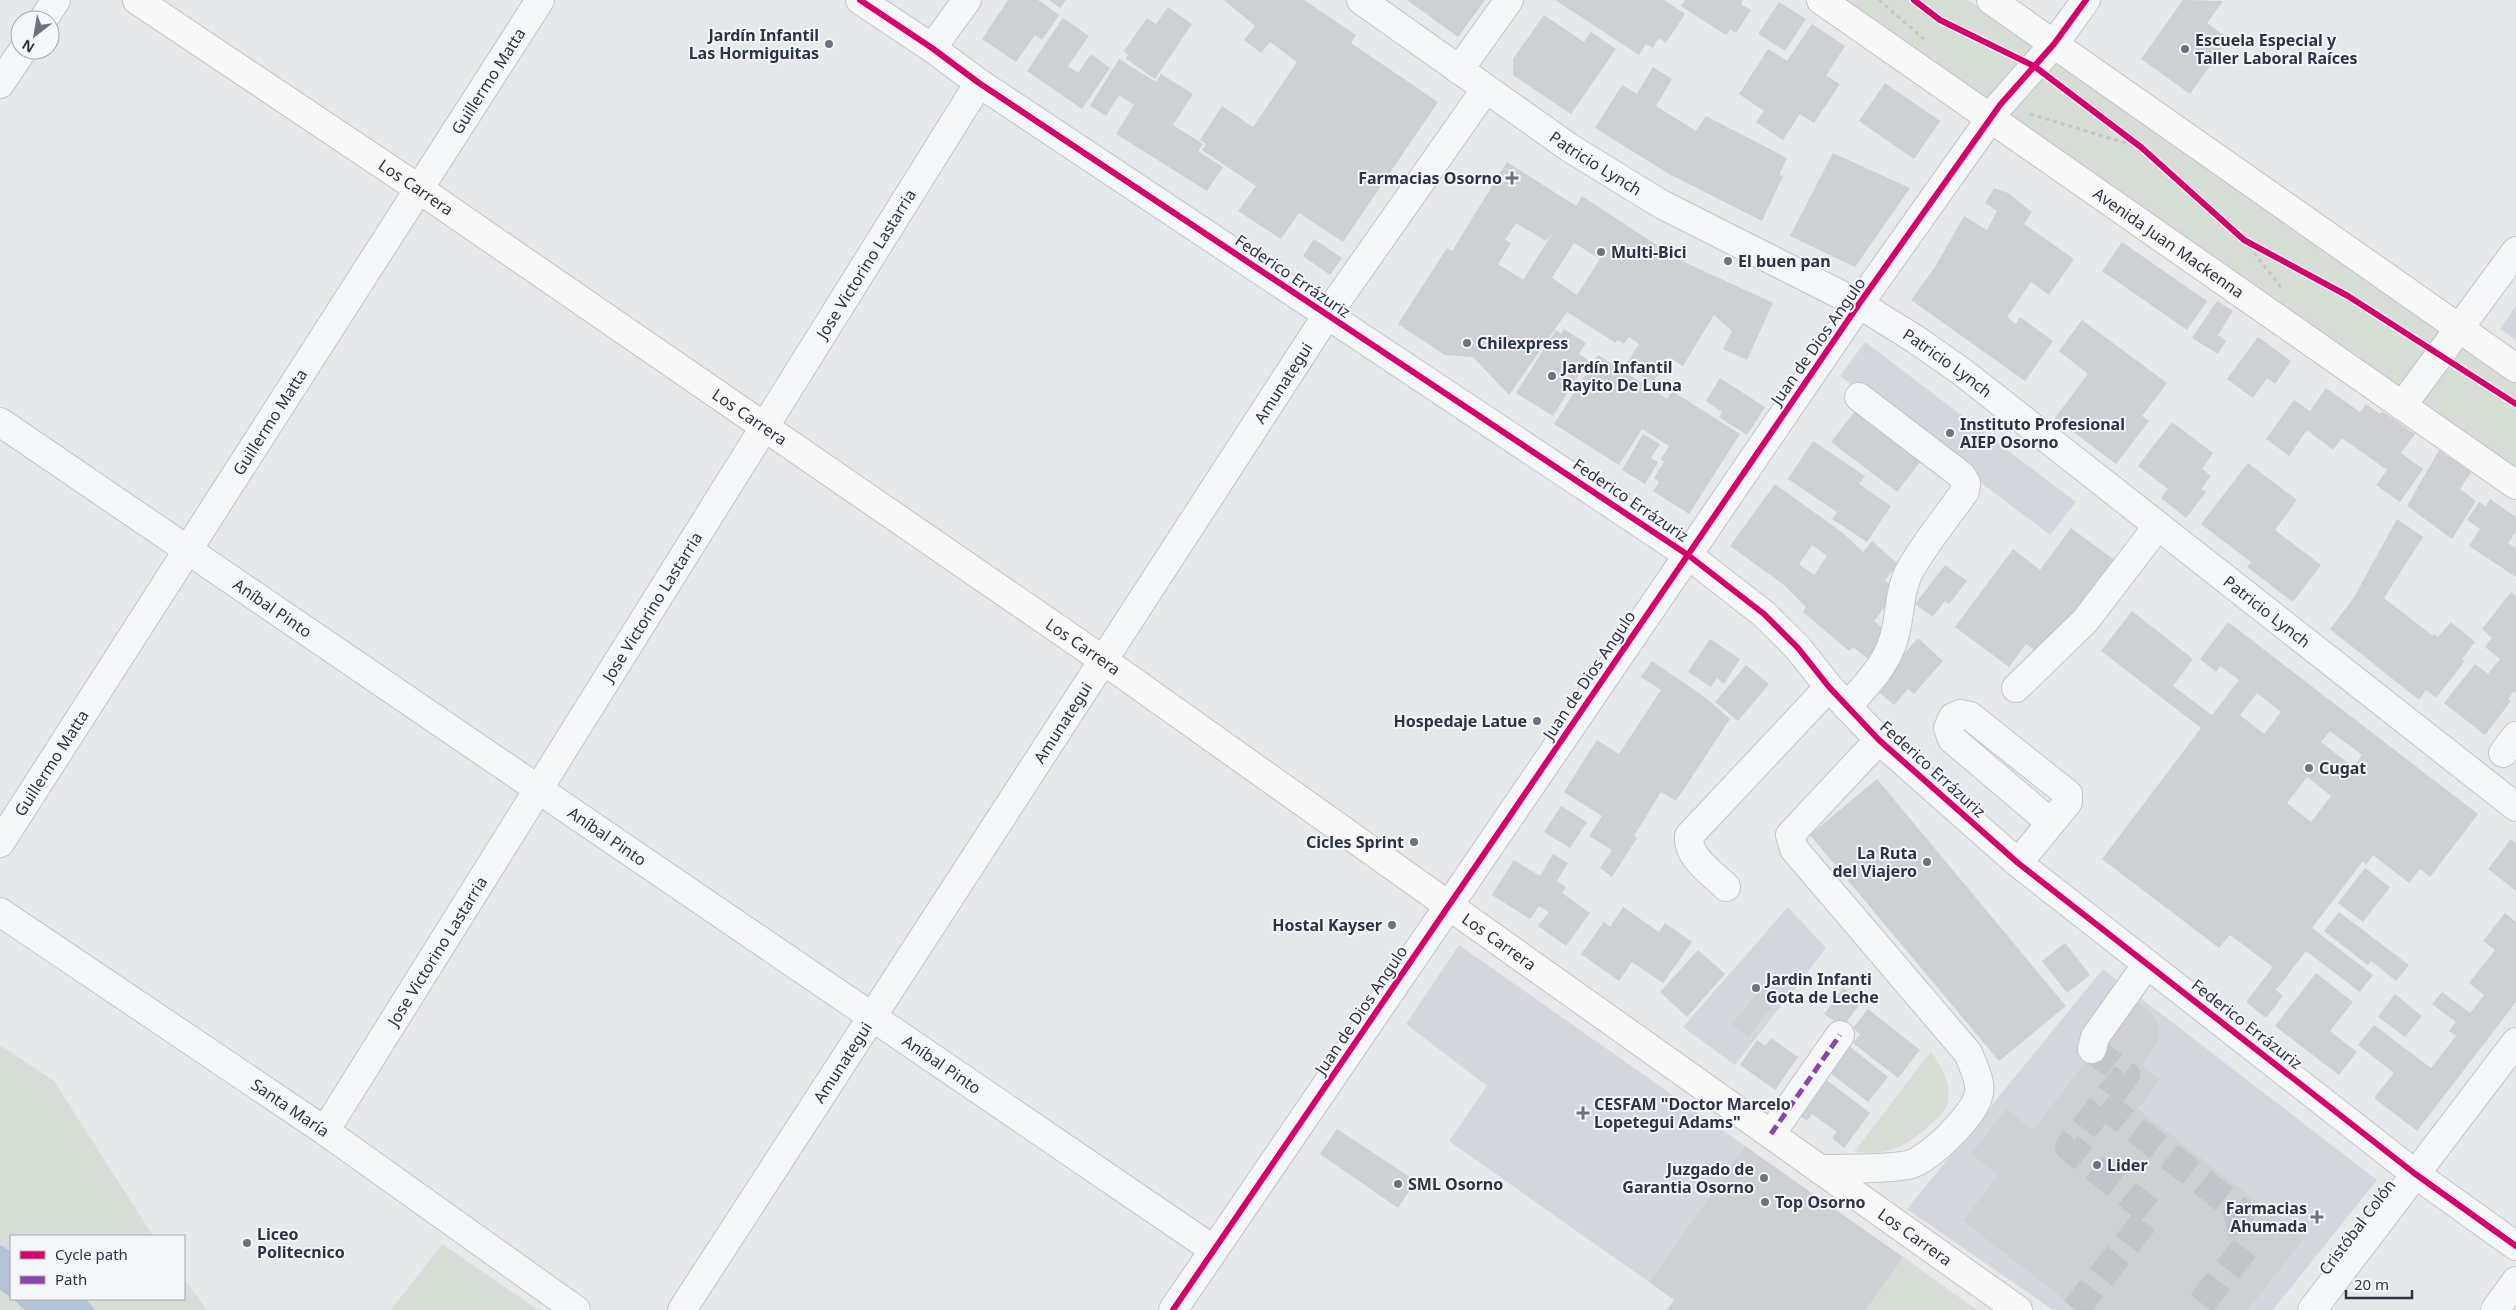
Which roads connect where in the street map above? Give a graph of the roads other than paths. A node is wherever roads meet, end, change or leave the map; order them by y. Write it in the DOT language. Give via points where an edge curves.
graph roads {
  1 [pos="136,0"];
  2 [pos="540,0"];
  3 [pos="860,0"];
  4 [pos="968,0"];
  5 [pos="1361,0"];
  6 [pos="1509,0"];
  7 [pos="1821,0"];
  8 [pos="1991,0"];
  9 [pos="2086,0"];
  10 [pos="2054,44"];
  11 [pos="932,48"];
  12 [pos="16,60"];
  13 [pos="1459,70"];
  14 [pos="979,83"];
  15 [pos="0,84"];
  16 [pos="1485,90"];
  17 [pos="1990,118"];
  18 [pos="419,189"];
  19 [pos="2516,251"];
  20 [pos="1859,304"];
  21 [pos="1327,315"];
  22 [pos="2459,328"];
  23 [pos="2516,368"];
  24 [pos="1859,397"];
  25 [pos="2402,406"];
  26 [pos="0,422"];
  27 [pos="764,426"];
  28 [pos="2516,485"];
  29 [pos="2157,527"];
  30 [pos="187,551"];
  31 [pos="1688,555"];
  32 [pos="1103,660"];
  33 [pos="2016,688"];
  34 [pos="1838,697"];
  35 [pos="1879,740"];
  36 [pos="538,790"];
  37 [pos="2516,807"];
  38 [pos="2051,823"];
  39 [pos="0,843"];
  40 [pos="2018,863"];
  41 [pos="1726,886"];
  42 [pos="1449,905"];
  43 [pos="0,912"];
  44 [pos="2147,964"];
  45 [pos="872,1017"];
  46 [pos="1840,1035"];
  47 [pos="2516,1042"];
  48 [pos="2092,1048"];
  49 [pos="325,1131"];
  50 [pos="1771,1134"];
  51 [pos="1820,1169"];
  52 [pos="2414,1174"];
  53 [pos="2516,1246"];
  54 [pos="1214,1250"];
  55 [pos="2516,1281"];
  56 [pos="576,1310"];
  57 [pos="682,1310"];
  58 [pos="1173,1310"];
  59 [pos="2018,1310"];
  60 [pos="2312,1310"];
  61 [pos="2495,1310"];
  1 -- 18 [label="main road, Los Carrera"];
  2 -- 18 [label="street, Guillermo Matta"];
  3 -- 11 [label="street, Federico Errázuriz"];
  4 -- 11 [label="street"];
  5 -- 13 [label="street, Patricio Lynch"];
  6 -- 13 [label="street"];
  7 -- 17 [label="main road, Avenida Juan Mackenna"];
  8 -- 10 [label="main road"];
  9 -- 10 [label="street, Juan de Dios Angulo"];
  10 -- 17 [label="street, Juan de Dios Angulo"];
  10 -- 22 [label="main road"];
  11 -- 14 [label="street, Federico Errázuriz"];
  12 -- 15 [label="street"];
  13 -- 16 [label="street, Patricio Lynch"];
  14 -- 21 [label="street, Federico Errázuriz"];
  14 -- 27 [label="street, Jose Victorino Lastarria"];
  16 -- 20 [label="street, Patricio Lynch" via="1661,204"];
  16 -- 21 [label="street, Amunategui"];
  17 -- 20 [label="street, Juan de Dios Angulo"];
  17 -- 25 [label="main road, Avenida Juan Mackenna"];
  18 -- 27 [label="main road, Los Carrera"];
  18 -- 30 [label="street, Guillermo Matta"];
  19 -- 22 [label="street"];
  20 -- 29 [label="street, Patricio Lynch" via="1961,371"];
  20 -- 31 [label="street, Juan de Dios Angulo"];
  21 -- 31 [label="street, Federico Errázuriz"];
  21 -- 32 [label="street, Amunategui"];
  22 -- 23 [label="main road"];
  22 -- 25 [label="street"];
  24 -- 34 [label="street" via="1961,475 1966,483 1965,491 1910,571 1902,593 1893,642 1881,666"];
  25 -- 28 [label="main road, Avenida Juan Mackenna"];
  26 -- 30 [label="street, Aníbal Pinto"];
  27 -- 32 [label="main road, Los Carrera"];
  27 -- 36 [label="street, Jose Victorino Lastarria"];
  29 -- 33 [label="street" via="2085,621"];
  29 -- 37 [label="street, Patricio Lynch"];
  30 -- 36 [label="street, Aníbal Pinto"];
  30 -- 39 [label="street, Guillermo Matta"];
  31 -- 34 [label="street, Federico Errázuriz" via="1764,614 1798,648"];
  31 -- 42 [label="street, Juan de Dios Angulo"];
  32 -- 42 [label="main road, Los Carrera"];
  32 -- 45 [label="street, Amunategui"];
  34 -- 35 [label="street, Federico Errázuriz"];
  34 -- 41 [label="street" via="1689,836 1688,846 1694,856"];
  35 -- 40 [label="street, Federico Errázuriz"];
  35 -- 51 [label="street" via="1790,835 1794,849 1968,1053 1978,1078 1979,1097 1964,1122 1938,1146 1910,1164"];
  36 -- 45 [label="street, Aníbal Pinto"];
  36 -- 49 [label="street, Jose Victorino Lastarria"];
  38 -- 40 [label="street"];
  40 -- 44 [label="street, Federico Errázuriz"];
  42 -- 50 [label="main road, Los Carrera"];
  42 -- 54 [label="street, Juan de Dios Angulo"];
  43 -- 49 [label="street, Santa María"];
  44 -- 48 [label="street" via="2095,1037"];
  44 -- 52 [label="street, Federico Errázuriz"];
  45 -- 54 [label="street, Aníbal Pinto"];
  45 -- 57 [label="street, Amunategui"];
  46 -- 50 [label="street"];
  47 -- 52 [label="street, Cristóbal Colón"];
  49 -- 56 [label="street, Santa María"];
  50 -- 51 [label="main road, Los Carrera"];
  51 -- 59 [label="main road, Los Carrera"];
  52 -- 53 [label="street, Federico Errázuriz"];
  52 -- 60 [label="street, Cristóbal Colón"];
  54 -- 58 [label="street, Juan de Dios Angulo"];
  55 -- 61 [label="street"];
}
